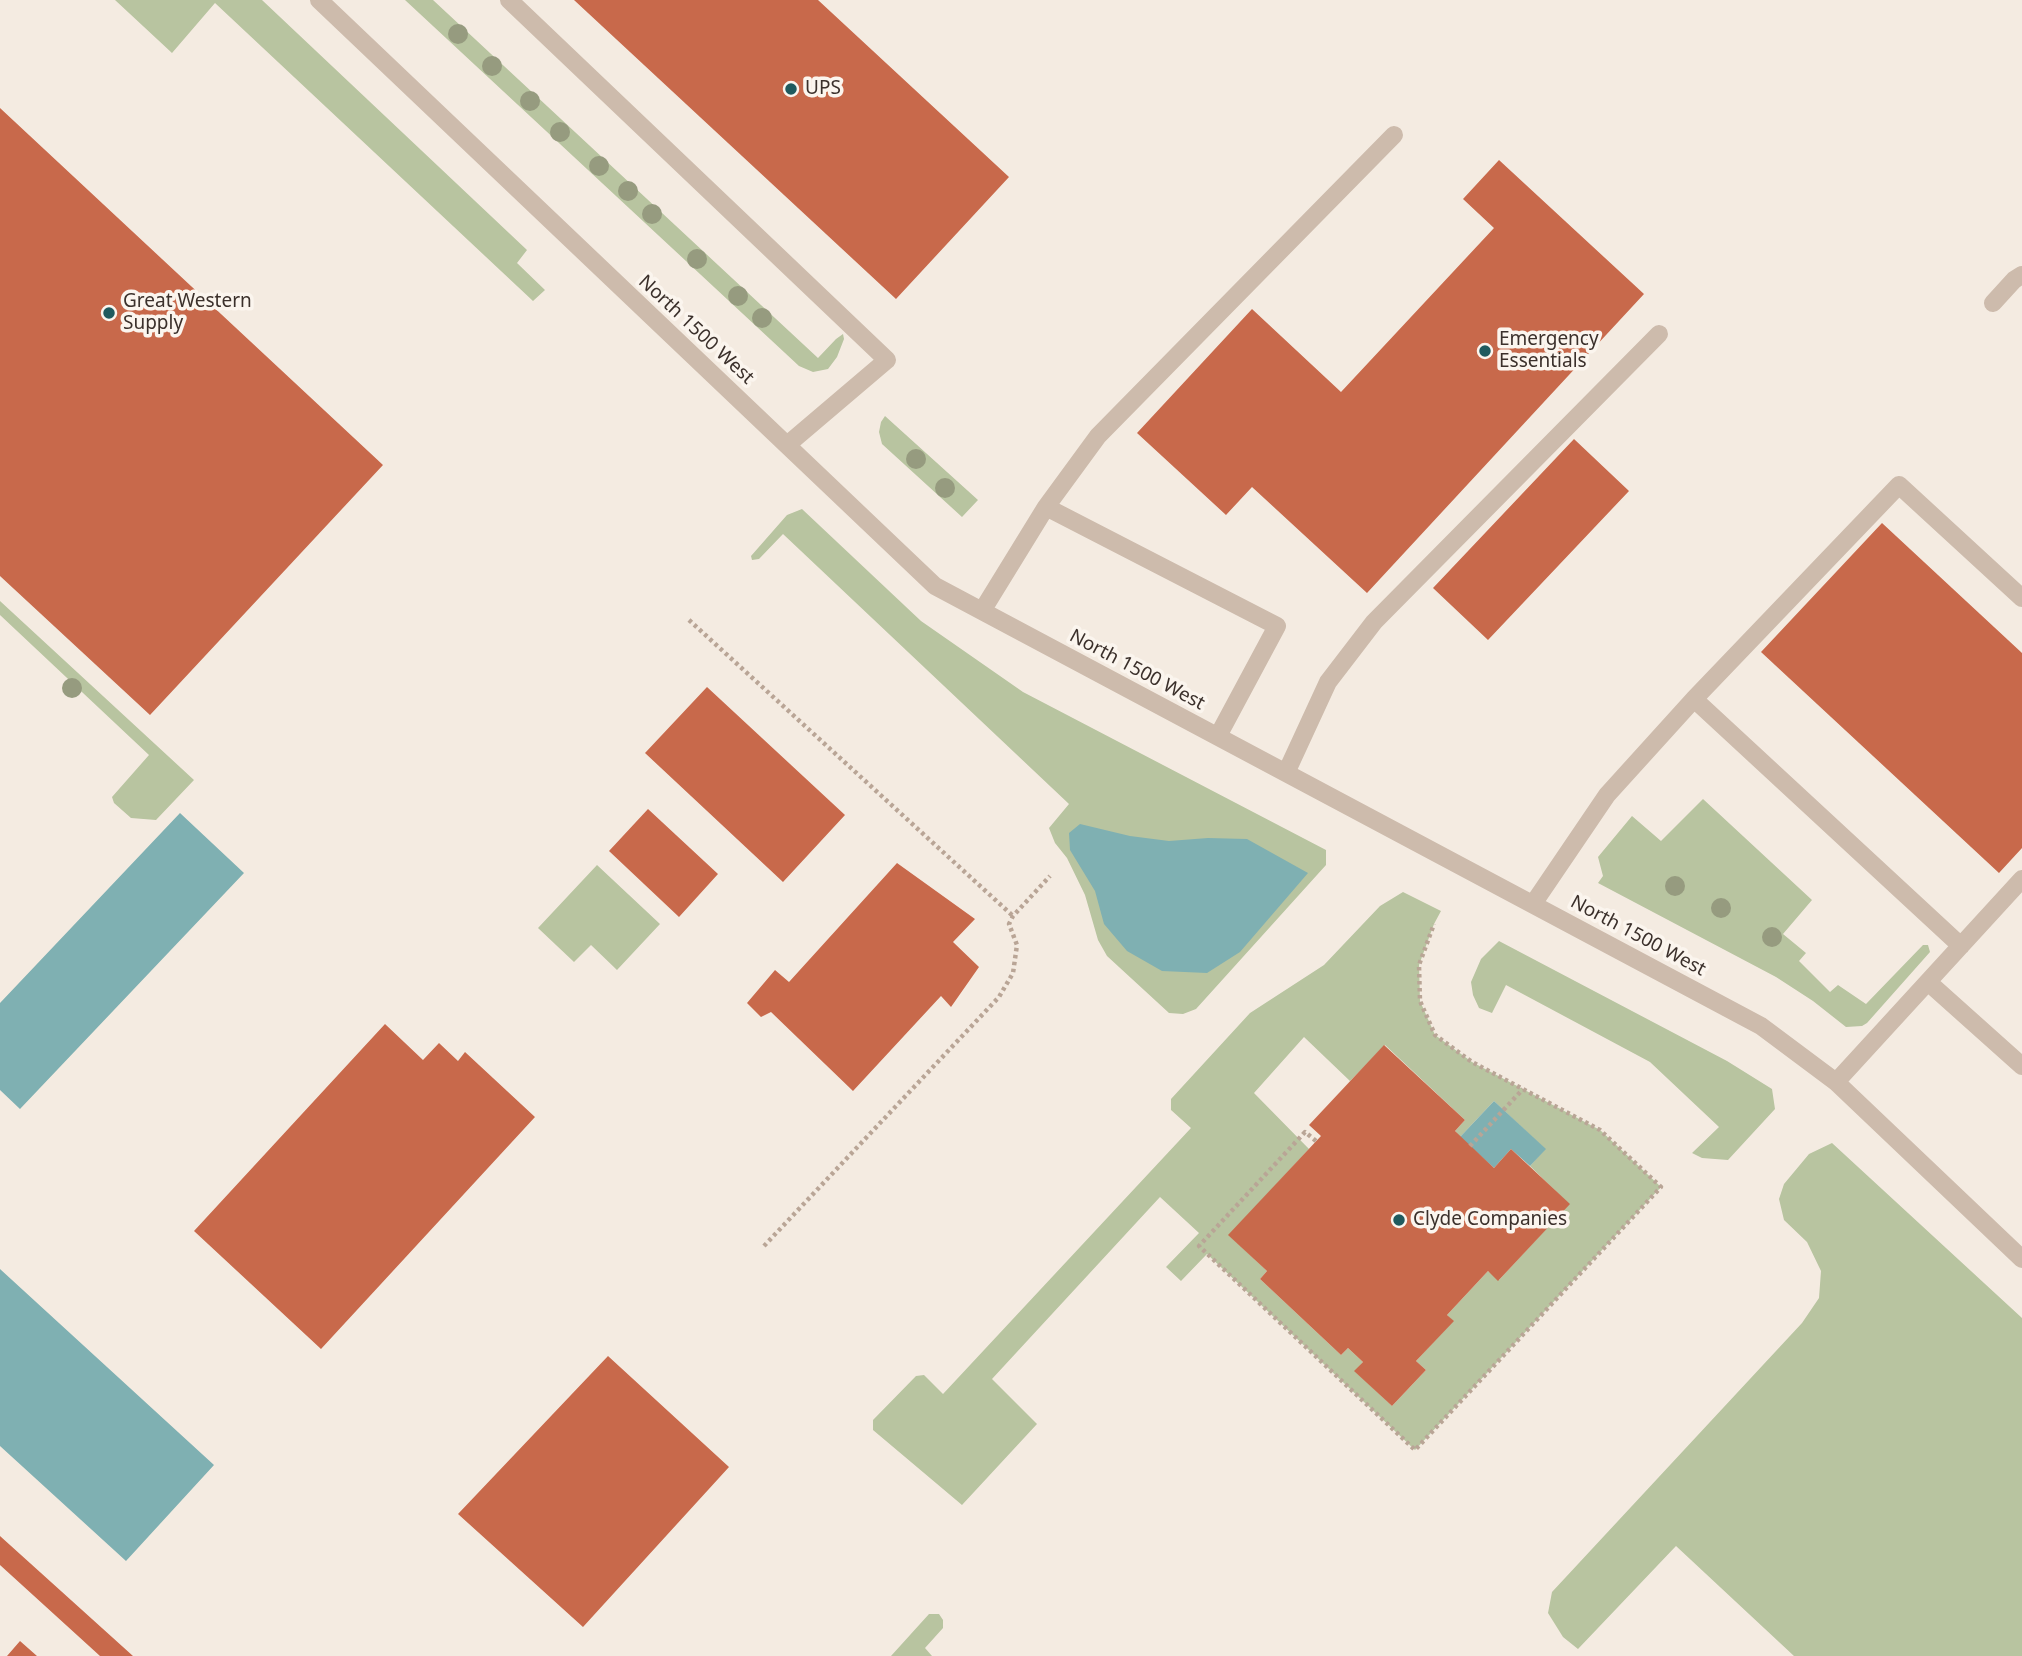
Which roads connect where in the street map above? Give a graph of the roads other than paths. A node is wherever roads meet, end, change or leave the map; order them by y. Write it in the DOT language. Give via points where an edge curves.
graph roads {
  1 [pos="318,0"];
  2 [pos="509,0"];
  3 [pos="1394,135"];
  4 [pos="2022,275"];
  5 [pos="1993,303"];
  6 [pos="1659,334"];
  7 [pos="786,444"];
  8 [pos="1046,508"];
  9 [pos="2022,598"];
  10 [pos="982,611"];
  11 [pos="1693,699"];
  12 [pos="1218,736"];
  13 [pos="1286,773"];
  14 [pos="2022,879"];
  15 [pos="1533,904"];
  16 [pos="1961,946"];
  17 [pos="1928,982"];
  18 [pos="2022,1066"];
  19 [pos="1836,1082"];
  20 [pos="2022,1259"];
  1 -- 7 [label="street, North 1500 West"];
  2 -- 7 [label="street" via="887,360"];
  3 -- 8 [label="street" via="1098,436"];
  4 -- 5 [label="street"];
  6 -- 13 [label="street" via="1374,622 1328,682"];
  7 -- 10 [label="street, North 1500 West" via="935,586"];
  8 -- 10 [label="street"];
  8 -- 12 [label="street" via="1277,626"];
  9 -- 11 [label="street" via="1899,485"];
  10 -- 12 [label="street, North 1500 West"];
  11 -- 15 [label="street" via="1607,796"];
  11 -- 16 [label="street"];
  12 -- 13 [label="street, North 1500 West"];
  13 -- 15 [label="street, North 1500 West"];
  14 -- 16 [label="street"];
  15 -- 19 [label="street, North 1500 West" via="1761,1026"];
  16 -- 17 [label="street"];
  17 -- 18 [label="street"];
  17 -- 19 [label="street"];
  19 -- 20 [label="street, North 1500 West"];
}
